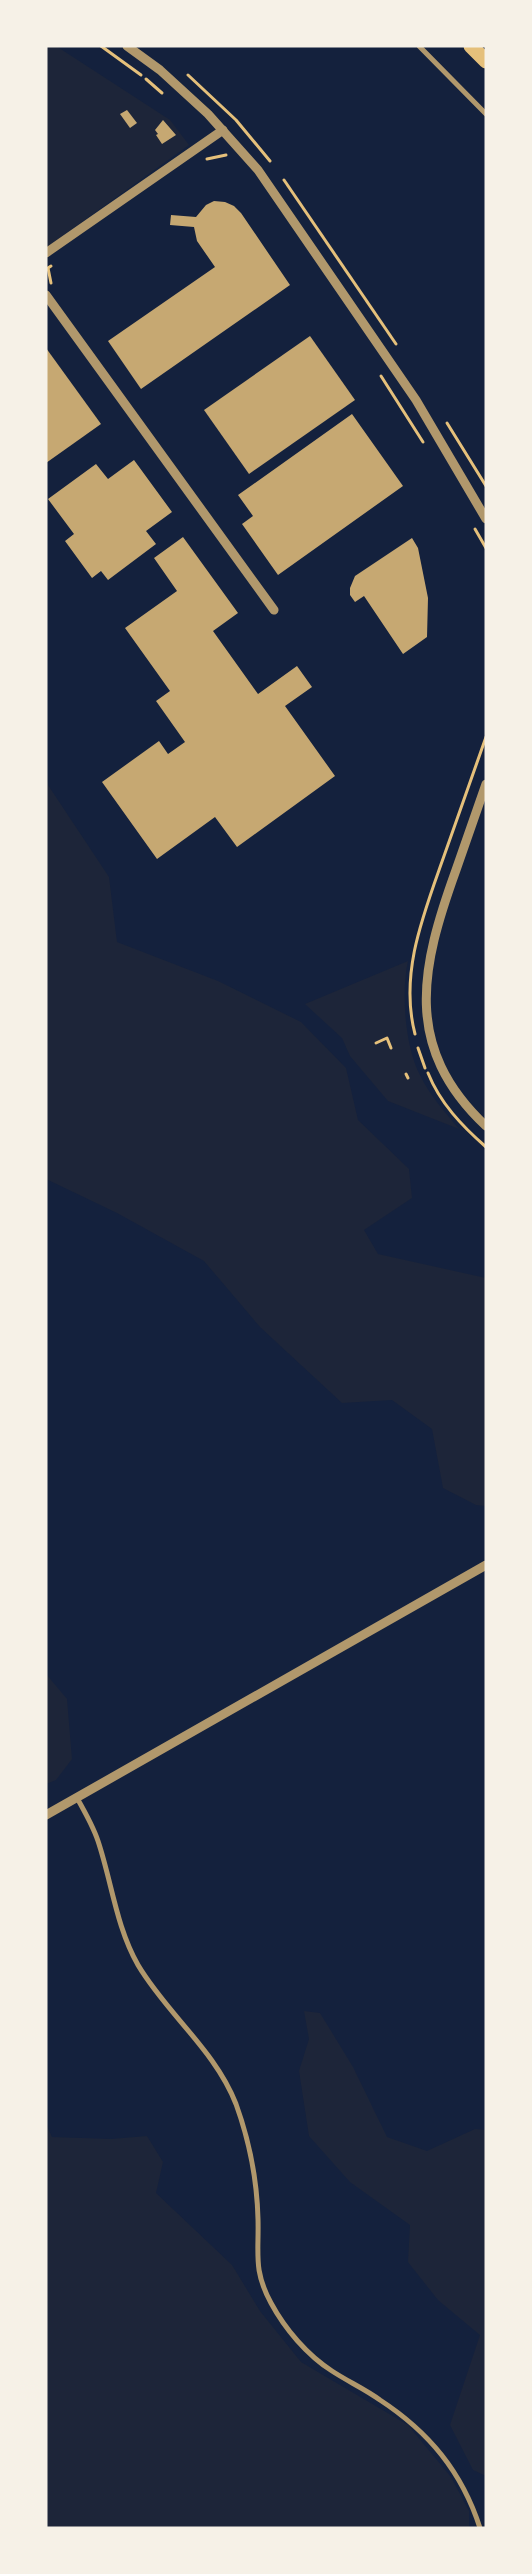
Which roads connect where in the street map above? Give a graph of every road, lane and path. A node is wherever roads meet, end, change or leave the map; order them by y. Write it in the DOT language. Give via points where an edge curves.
graph roads {
  1 [pos="101,46"];
  2 [pos="127,46"];
  3 [pos="418,46"];
  4 [pos="471,46"];
  5 [pos="486,61"];
  6 [pos="168,99"];
  7 [pos="486,114"];
  8 [pos="223,130"];
  9 [pos="211,138"];
  10 [pos="226,155"];
  11 [pos="230,160"];
  12 [pos="203,161"];
  13 [pos="46,254"];
  14 [pos="56,263"];
  15 [pos="52,285"];
  16 [pos="46,295"];
  17 [pos="375,368"];
  18 [pos="427,449"];
  19 [pos="486,518"];
  20 [pos="472,524"];
  21 [pos="486,548"];
  22 [pos="274,610"];
  23 [pos="486,784"];
  24 [pos="376,1043"];
  25 [pos="391,1048"];
  26 [pos="486,1126"];
  27 [pos="486,1565"];
  28 [pos="77,1798"];
  29 [pos="46,1815"];
  30 [pos="480,2528"];
  1 -- 6 [label="path"];
  2 -- 8 [label="street" via="160,70"];
  3 -- 7 [label="street"];
  4 -- 5 [label="highway"];
  8 -- 9 [label="street"];
  8 -- 19 [label="street" via="258,170 416,400"];
  9 -- 10 [label="path"];
  9 -- 13 [label="street"];
  10 -- 11 [label="path"];
  10 -- 12 [label="path"];
  14 -- 15 [label="path" via="48,268"];
  16 -- 22 [label="street"];
  17 -- 18 [label="path"];
  20 -- 21 [label="path"];
  23 -- 26 [label="street" via="438,920 425,989 427,1021 435,1052 448,1082"];
  24 -- 25 [label="path" via="387,1038"];
  27 -- 28 [label="street"];
  28 -- 29 [label="street"];
  28 -- 30 [label="street" via="97,1840 119,1924 128,1945 161,1999 218,2069 236,2104 253,2162 259,2277 272,2305 306,2351 330,2370 380,2400 426,2437 458,2476"];
}
